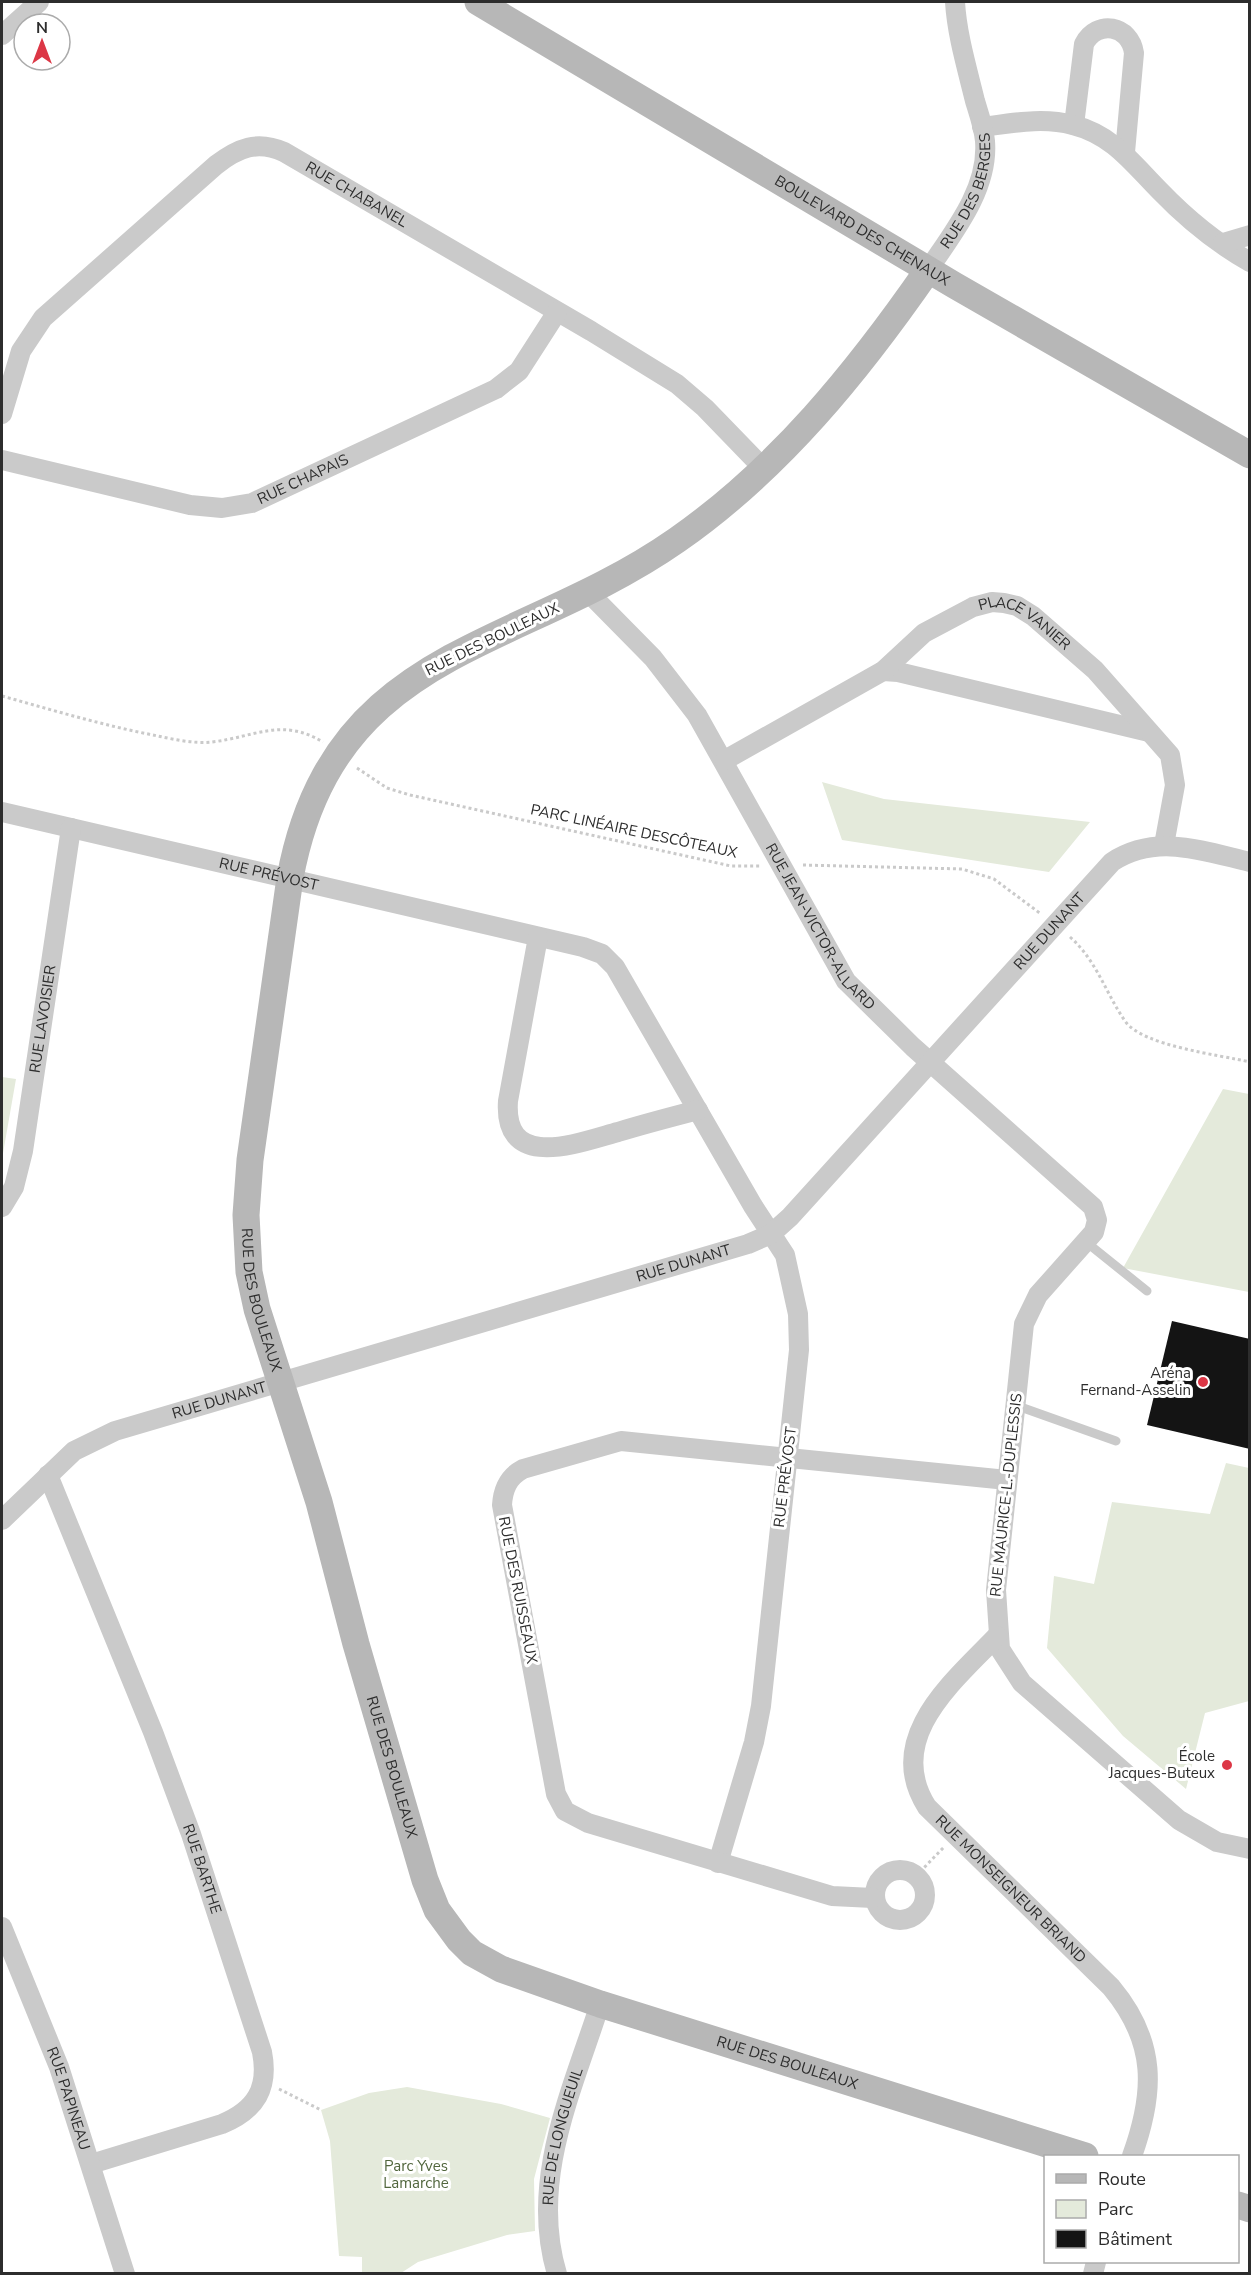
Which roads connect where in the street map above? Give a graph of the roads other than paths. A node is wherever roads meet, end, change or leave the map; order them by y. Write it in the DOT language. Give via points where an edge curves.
graph roads {
  1 [pos="39,2"];
  2 [pos="478,2"];
  3 [pos="955,2"];
  4 [pos="2,35"];
  5 [pos="1074,125"];
  6 [pos="982,127"];
  7 [pos="1125,152"];
  8 [pos="1250,235"];
  9 [pos="1223,243"];
  10 [pos="1250,262"];
  11 [pos="928,270"];
  12 [pos="557,312"];
  13 [pos="2,414"];
  14 [pos="1250,455"];
  15 [pos="2,460"];
  16 [pos="764,469"];
  17 [pos="588,592"];
  18 [pos="883,671"];
  19 [pos="1149,732"];
  20 [pos="725,760"];
  21 [pos="2,812"];
  22 [pos="71,828"];
  23 [pos="1164,845"];
  24 [pos="1250,862"];
  25 [pos="290,878"];
  26 [pos="538,937"];
  27 [pos="929,1061"];
  28 [pos="698,1110"];
  29 [pos="2,1207"];
  30 [pos="1096,1220"];
  31 [pos="771,1234"];
  32 [pos="1086,1242"];
  33 [pos="1147,1291"];
  34 [pos="281,1382"];
  35 [pos="1015,1405"];
  36 [pos="1116,1441"];
  37 [pos="788,1458"];
  38 [pos="48,1474"];
  39 [pos="1007,1480"];
  40 [pos="2,1520"];
  41 [pos="997,1636"];
  42 [pos="1250,1849"];
  43 [pos="718,1863"];
  44 [pos="873,1898"];
  45 [pos="2,1927"];
  46 [pos="600,2004"];
  47 [pos="1079,2155"];
  48 [pos="1133,2155"];
  49 [pos="91,2164"];
  50 [pos="125,2274"];
  51 [pos="557,2274"];
  1 -- 4 [label="street"];
  2 -- 11 [label="street, BOULEVARD DES CHENAUX"];
  3 -- 6 [label="street, RUE DES BERGES"];
  5 -- 6 [label="street" via="1025,121"];
  5 -- 7 [label="street"];
  5 -- 7 [label="street" via="1084,44 1098,29 1119,30 1131,41 1134,53"];
  6 -- 11 [label="street, RUE DES BERGES" via="985,154 979,181 962,218"];
  7 -- 9 [label="street" via="1159,190"];
  8 -- 9 [label="street"];
  9 -- 10 [label="street"];
  11 -- 14 [label="street, BOULEVARD DES CHENAUX"];
  11 -- 16 [label="street, RUE DES BOULEAUX" via="841,385"];
  12 -- 13 [label="street, RUE CHABANEL" via="284,152 247,146 216,165 43,318 21,351"];
  12 -- 15 [label="street, RUE CHAPAIS" via="519,371 504,384 252,503 222,508 190,505"];
  12 -- 16 [label="street, RUE CHABANEL" via="685,390"];
  16 -- 17 [label="street, RUE DES BOULEAUX" via="679,539"];
  17 -- 20 [label="street, RUE JEAN-VICTOR-ALLARD" via="668,675"];
  17 -- 25 [label="street, RUE DES BOULEAUX" via="431,667 381,704 339,754 310,805"];
  18 -- 19 [label="street"];
  18 -- 19 [label="street, PLACE VANIER" via="924,633 973,607 1004,603 1033,616 1095,670"];
  18 -- 20 [label="street, PLACE VANIER"];
  19 -- 23 [label="street, PLACE VANIER" via="1170,755 1175,773"];
  20 -- 27 [label="street, RUE JEAN-VICTOR-ALLARD" via="846,981"];
  21 -- 22 [label="street, RUE PRÉVOST"];
  22 -- 25 [label="street, RUE PRÉVOST"];
  22 -- 29 [label="street, RUE LAVOISIER" via="23,1151 14,1187"];
  23 -- 24 [label="street, RUE DUNANT"];
  23 -- 27 [label="street, RUE DUNANT" via="1131,851 1112,862"];
  25 -- 26 [label="street, RUE PRÉVOST"];
  25 -- 34 [label="street, RUE DES BOULEAUX" via="250,1160 246,1215 252,1289"];
  26 -- 28 [label="street, RUE PRÉVOST" via="592,949 609,960"];
  26 -- 28 [label="street" via="508,1101 508,1120 517,1137 527,1144 553,1148"];
  27 -- 30 [label="street, RUE JEAN-VICTOR-ALLARD" via="1088,1201"];
  27 -- 31 [label="street, RUE DUNANT"];
  28 -- 31 [label="street, RUE PRÉVOST"];
  30 -- 32 [label="street, RUE MAURICE-L.-DUPLESSIS" via="1094,1232"];
  31 -- 34 [label="street, RUE DUNANT"];
  31 -- 37 [label="street, RUE PRÉVOST" via="789,1266 799,1323"];
  32 -- 33 [label="lane"];
  32 -- 35 [label="street, RUE MAURICE-L.-DUPLESSIS" via="1038,1295 1028,1313"];
  34 -- 38 [label="street, RUE DUNANT" via="100,1436 74,1451"];
  34 -- 46 [label="street, RUE DES BOULEAUX" via="319,1502 425,1880 437,1910 459,1940 487,1963"];
  35 -- 36 [label="lane"];
  35 -- 39 [label="street, RUE MAURICE-L.-DUPLESSIS"];
  37 -- 39 [label="street, RUE DES RUISSEAUX"];
  37 -- 43 [label="street, RUE PRÉVOST" via="759,1723"];
  37 -- 43 [label="street, RUE DES RUISSEAUX" via="613,1442 523,1469 511,1478 503,1497 561,1806 588,1824"];
  38 -- 40 [label="street, RUE DUNANT"];
  38 -- 49 [label="street, RUE BARTHE" via="191,1834 262,2052 264,2081 253,2105 231,2120"];
  39 -- 41 [label="street, RUE MAURICE-L.-DUPLESSIS" via="996,1590"];
  41 -- 42 [label="street, RUE MAURICE-L.-DUPLESSIS" via="1005,1660 1022,1683 1179,1820 1217,1842"];
  41 -- 48 [label="street, RUE MONSEIGNEUR BRIAND" via="935,1701 923,1722 915,1750 914,1776 921,1798 955,1835 1111,1987 1130,2011 1144,2042 1149,2077 1146,2112"];
  43 -- 44 [label="street, RUE DES RUISSEAUX" via="832,1896"];
  44 -- 44 [label="street" via="879,1883 900,1870 916,1876 925,1890 922,1907 902,1920 888,1916"];
  45 -- 49 [label="street, RUE PAPINEAU" via="59,2067"];
  46 -- 47 [label="street, RUE DES BOULEAUX"];
  46 -- 51 [label="street, RUE DE LONGUEUIL" via="558,2130 551,2163 548,2225"];
  49 -- 50 [label="street, RUE PAPINEAU"];
}
